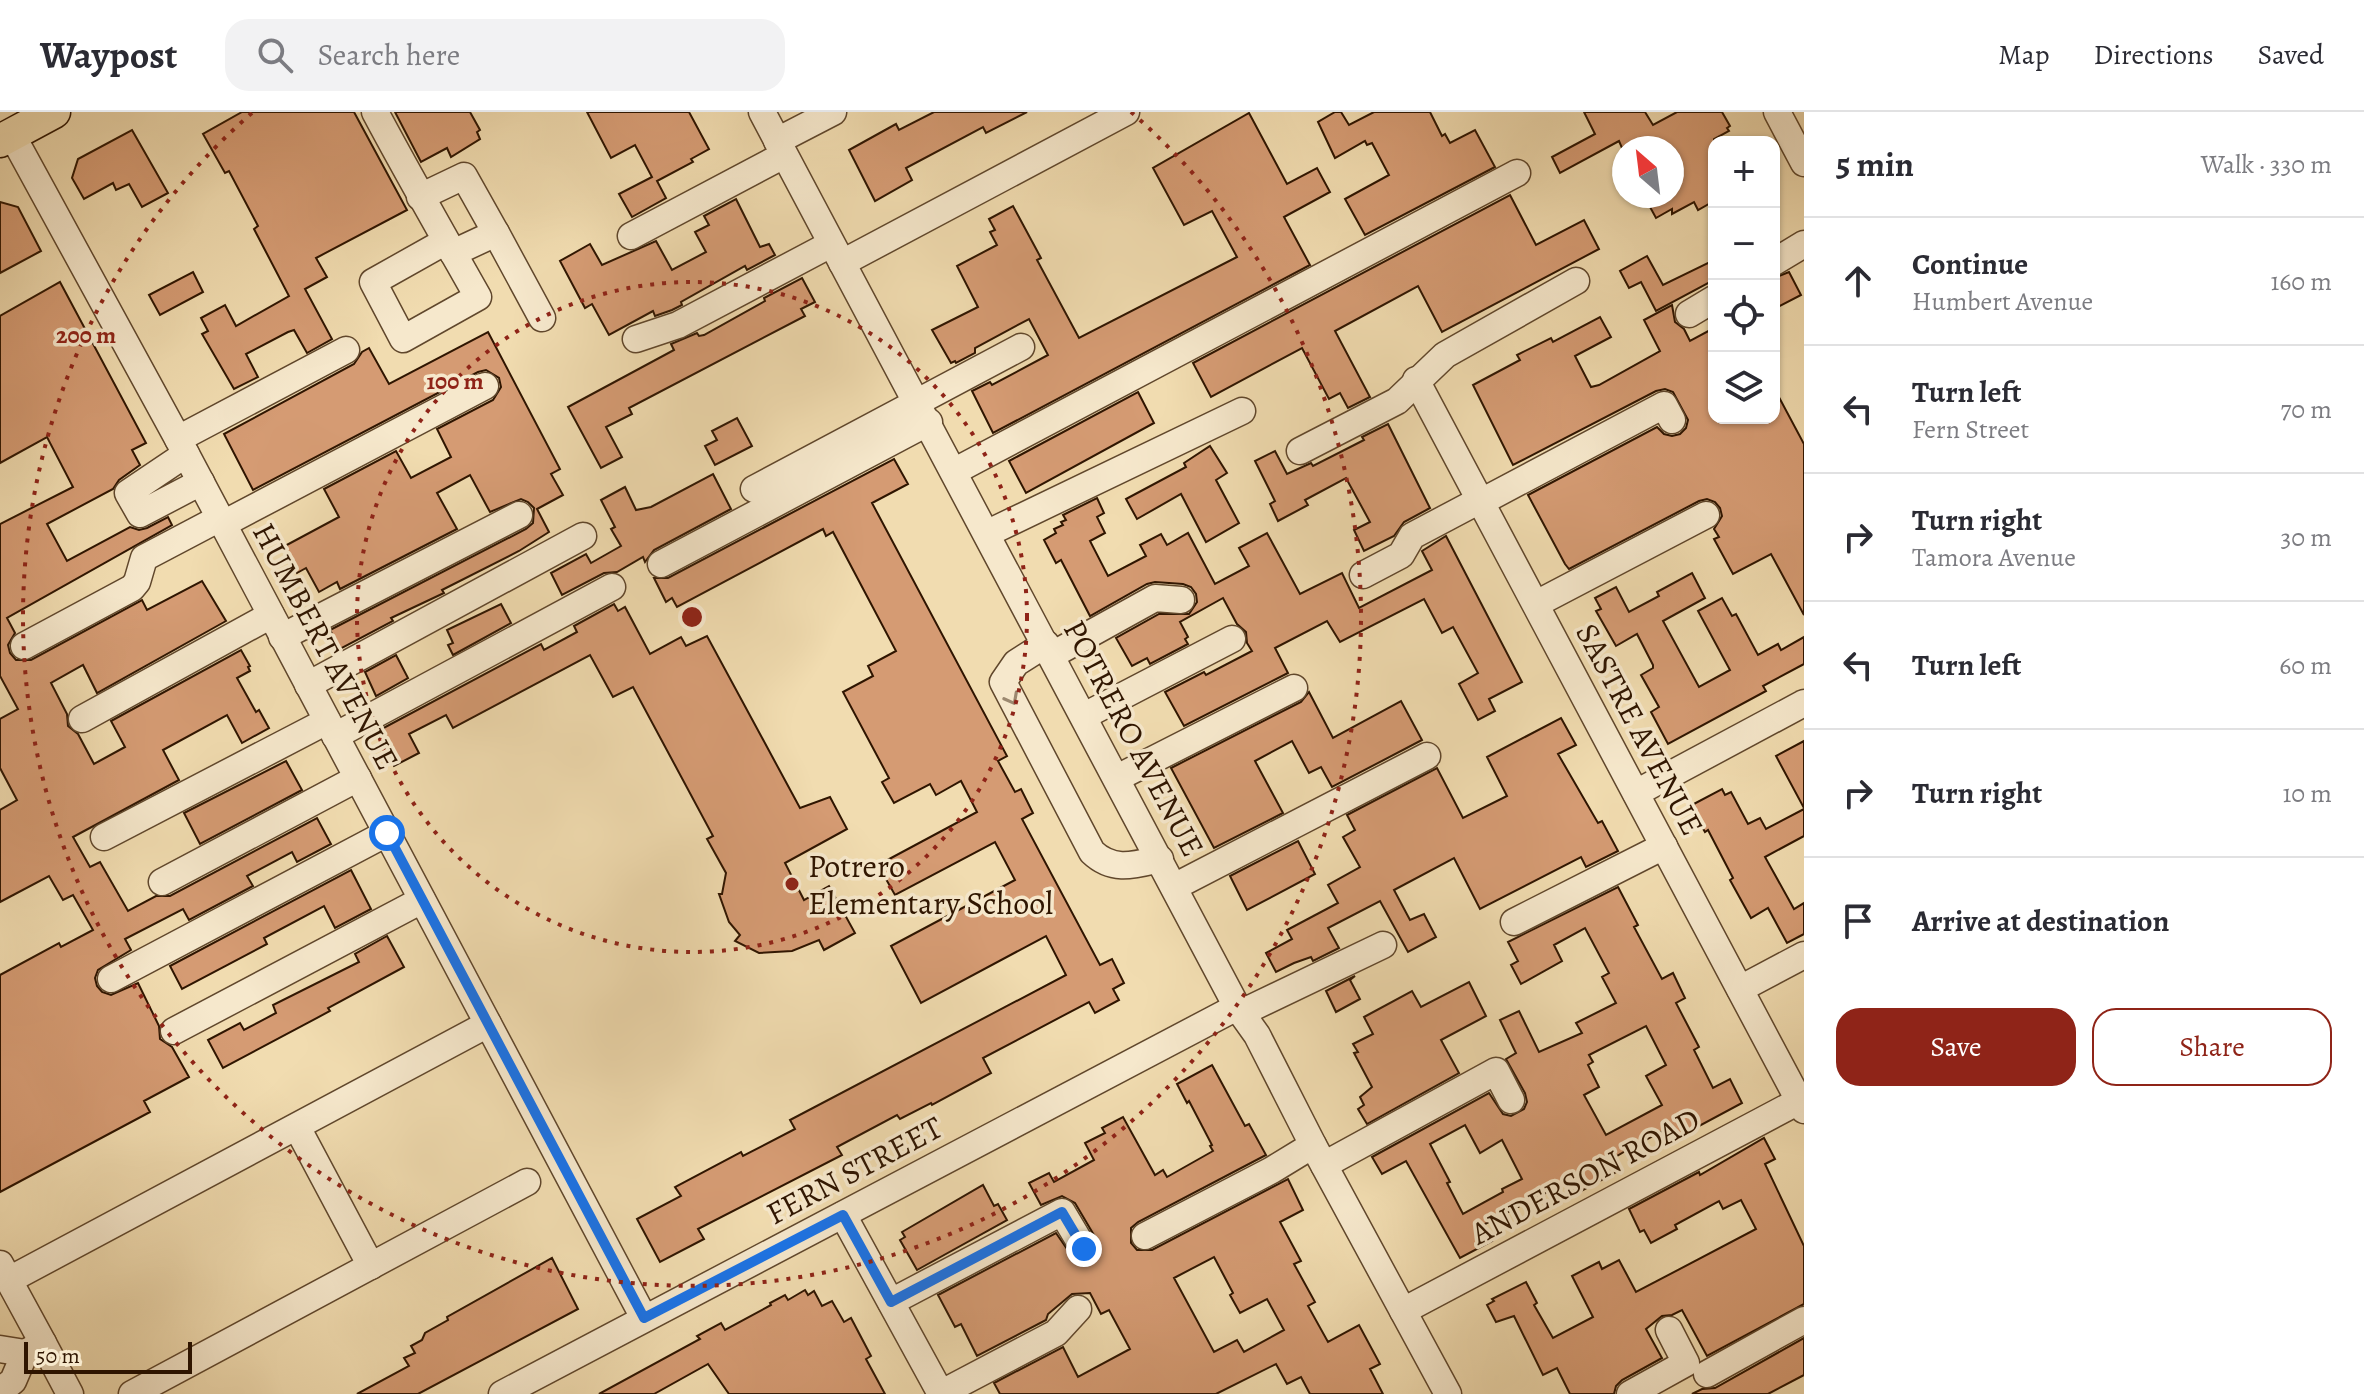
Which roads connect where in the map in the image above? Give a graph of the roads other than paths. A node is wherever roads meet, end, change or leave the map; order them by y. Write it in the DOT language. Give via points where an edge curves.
graph roads {
  1 [pos="375,112"];
  2 [pos="762,112"];
  3 [pos="833,112"];
  4 [pos="1126,112"];
  5 [pos="1777,112"];
  6 [pos="50,113"];
  7 [pos="6,138"];
  8 [pos="780,148"];
  9 [pos="1804,163"];
  10 [pos="1517,173"];
  11 [pos="420,197"];
  12 [pos="496,233"];
  13 [pos="631,236"];
  14 [pos="1804,244"];
  15 [pos="836,254"];
  16 [pos="1780,258"];
  17 [pos="1576,281"];
  18 [pos="1708,303"];
  19 [pos="1689,314"];
  20 [pos="542,318"];
  21 [pos="636,339"];
  22 [pos="1021,347"];
  23 [pos="346,350"];
  24 [pos="1416,380"];
  25 [pos="485,386"];
  26 [pos="1242,411"];
  27 [pos="924,412"];
  28 [pos="1672,420"];
  29 [pos="182,446"];
  30 [pos="1300,451"];
  31 [pos="955,471"];
  32 [pos="201,482"];
  33 [pos="754,489"];
  34 [pos="1480,501"];
  35 [pos="519,515"];
  36 [pos="1706,515"];
  37 [pos="222,521"];
  38 [pos="988,533"];
  39 [pos="583,536"];
  40 [pos="661,564"];
  41 [pos="1363,575"];
  42 [pos="612,587"];
  43 [pos="1181,600"];
  44 [pos="1536,604"];
  45 [pos="277,626"];
  46 [pos="1232,639"];
  47 [pos="24,646"];
  48 [pos="1049,650"];
  49 [pos="308,685"];
  50 [pos="1294,688"];
  51 [pos="1804,703"];
  52 [pos="1084,716"];
  53 [pos="82,719"];
  54 [pos="331,728"];
  55 [pos="1427,756"];
  56 [pos="358,778"];
  57 [pos="1117,778"];
  58 [pos="1636,793"];
  59 [pos="387,833"];
  60 [pos="104,837"];
  61 [pos="1664,846"];
  62 [pos="1160,859"];
  63 [pos="162,882"];
  64 [pos="1174,887"];
  65 [pos="422,900"];
  66 [pos="1514,922"];
  67 [pos="1383,945"];
  68 [pos="1804,955"];
  69 [pos="111,979"];
  70 [pos="1740,989"];
  71 [pos="1239,1010"];
  72 [pos="488,1024"];
  73 [pos="174,1031"];
  74 [pos="1511,1100"];
  75 [pos="1802,1105"];
  76 [pos="297,1127"];
  77 [pos="1318,1155"];
  78 [pos="527,1182"];
  79 [pos="843,1215"];
  80 [pos="1145,1236"];
  81 [pos="1084,1249"];
  82 [pos="371,1266"];
  83 [pos="4,1272"];
  84 [pos="891,1302"];
  85 [pos="1078,1309"];
  86 [pos="1403,1311"];
  87 [pos="644,1318"];
  88 [pos="1804,1320"];
  89 [pos="1669,1330"];
  90 [pos="23,1348"];
  91 [pos="1707,1374"];
  92 [pos="0,1391"];
  93 [pos="70,1394"];
  94 [pos="132,1394"];
  95 [pos="502,1394"];
  96 [pos="940,1394"];
  97 [pos="1448,1394"];
  98 [pos="1630,1394"];
  1 -- 11 [label="street"];
  2 -- 8 [label="street, POTRERO AVENUE"];
  3 -- 8 [label="street"];
  4 -- 15 [label="street"];
  5 -- 9 [label="street"];
  6 -- 7 [label="main road"];
  7 -- 29 [label="street, HUMBERT AVENUE"];
  8 -- 13 [label="street"];
  8 -- 15 [label="street, POTRERO AVENUE"];
  10 -- 31 [label="street"];
  11 -- 12 [label="street" via="449,247"];
  11 -- 12 [label="street" via="464,176"];
  12 -- 20 [label="street"];
  14 -- 16 [label="street"];
  15 -- 21 [label="street"];
  15 -- 27 [label="street, POTRERO AVENUE"];
  17 -- 24 [label="street" via="1445,355"];
  18 -- 19 [label="street"];
  22 -- 27 [label="street"];
  23 -- 29 [label="street"];
  24 -- 30 [label="street" via="1397,401"];
  24 -- 34 [label="street, SASTRE AVENUE"];
  25 -- 37 [label="street"];
  26 -- 38 [label="street"];
  27 -- 31 [label="street, POTRERO AVENUE"];
  27 -- 33 [label="street"];
  27 -- 40 [label="street"];
  28 -- 34 [label="street" via="1664,405"];
  29 -- 32 [label="street, HUMBERT AVENUE"];
  29 -- 32 [label="street" via="128,493 140,514"];
  31 -- 38 [label="street, POTRERO AVENUE"];
  32 -- 37 [label="street, HUMBERT AVENUE"];
  34 -- 41 [label="street" via="1412,536 1401,555"];
  34 -- 44 [label="street, SASTRE AVENUE"];
  35 -- 45 [label="street"];
  36 -- 44 [label="street"];
  37 -- 45 [label="street, HUMBERT AVENUE"];
  37 -- 47 [label="street" via="144,558 132,588"];
  38 -- 48 [label="street, POTRERO AVENUE"];
  39 -- 49 [label="street"];
  42 -- 54 [label="street"];
  43 -- 48 [label="street" via="1155,598"];
  44 -- 58 [label="street, SASTRE AVENUE"];
  45 -- 49 [label="street, HUMBERT AVENUE"];
  45 -- 53 [label="street"];
  46 -- 52 [label="street"];
  48 -- 52 [label="street, POTRERO AVENUE"];
  48 -- 62 [label="street, one-way" via="1016,663 1003,682 1092,852 1102,862 1124,867"];
  49 -- 54 [label="street, HUMBERT AVENUE"];
  50 -- 57 [label="street"];
  51 -- 58 [label="street"];
  52 -- 57 [label="street, POTRERO AVENUE"];
  54 -- 56 [label="street, HUMBERT AVENUE"];
  54 -- 60 [label="street"];
  55 -- 64 [label="street"];
  56 -- 59 [label="street, HUMBERT AVENUE"];
  56 -- 63 [label="street"];
  57 -- 62 [label="street, POTRERO AVENUE"];
  58 -- 61 [label="street, SASTRE AVENUE"];
  59 -- 65 [label="street, HUMBERT AVENUE"];
  59 -- 69 [label="street"];
  61 -- 66 [label="street"];
  61 -- 70 [label="street, SASTRE AVENUE"];
  62 -- 64 [label="street, POTRERO AVENUE"];
  64 -- 71 [label="street, POTRERO AVENUE"];
  65 -- 72 [label="street, HUMBERT AVENUE"];
  65 -- 73 [label="street"];
  67 -- 71 [label="street, FERN STREET"];
  68 -- 70 [label="street"];
  70 -- 75 [label="street, SASTRE AVENUE"];
  71 -- 77 [label="street, POTRERO AVENUE"];
  71 -- 79 [label="street, FERN STREET"];
  72 -- 76 [label="street"];
  72 -- 87 [label="street, HUMBERT AVENUE"];
  74 -- 77 [label="street" via="1496,1071"];
  75 -- 86 [label="street, ANDERSON ROAD"];
  76 -- 82 [label="street"];
  76 -- 83 [label="street"];
  77 -- 80 [label="street" via="1272,1170"];
  77 -- 86 [label="street, POTRERO AVENUE"];
  78 -- 82 [label="street"];
  79 -- 84 [label="street"];
  79 -- 87 [label="street, FERN STREET"];
  81 -- 84 [label="street" via="1062,1212"];
  82 -- 94 [label="street"];
  83 -- 90 [label="street"];
  84 -- 96 [label="street"];
  85 -- 96 [label="street" via="1056,1333"];
  86 -- 97 [label="street, POTRERO AVENUE"];
  87 -- 95 [label="street, FERN STREET"];
  88 -- 91 [label="street"];
  89 -- 98 [label="street" via="1686,1363"];
  90 -- 92 [label="street" via="13,1381"];
  90 -- 93 [label="street"];
}
